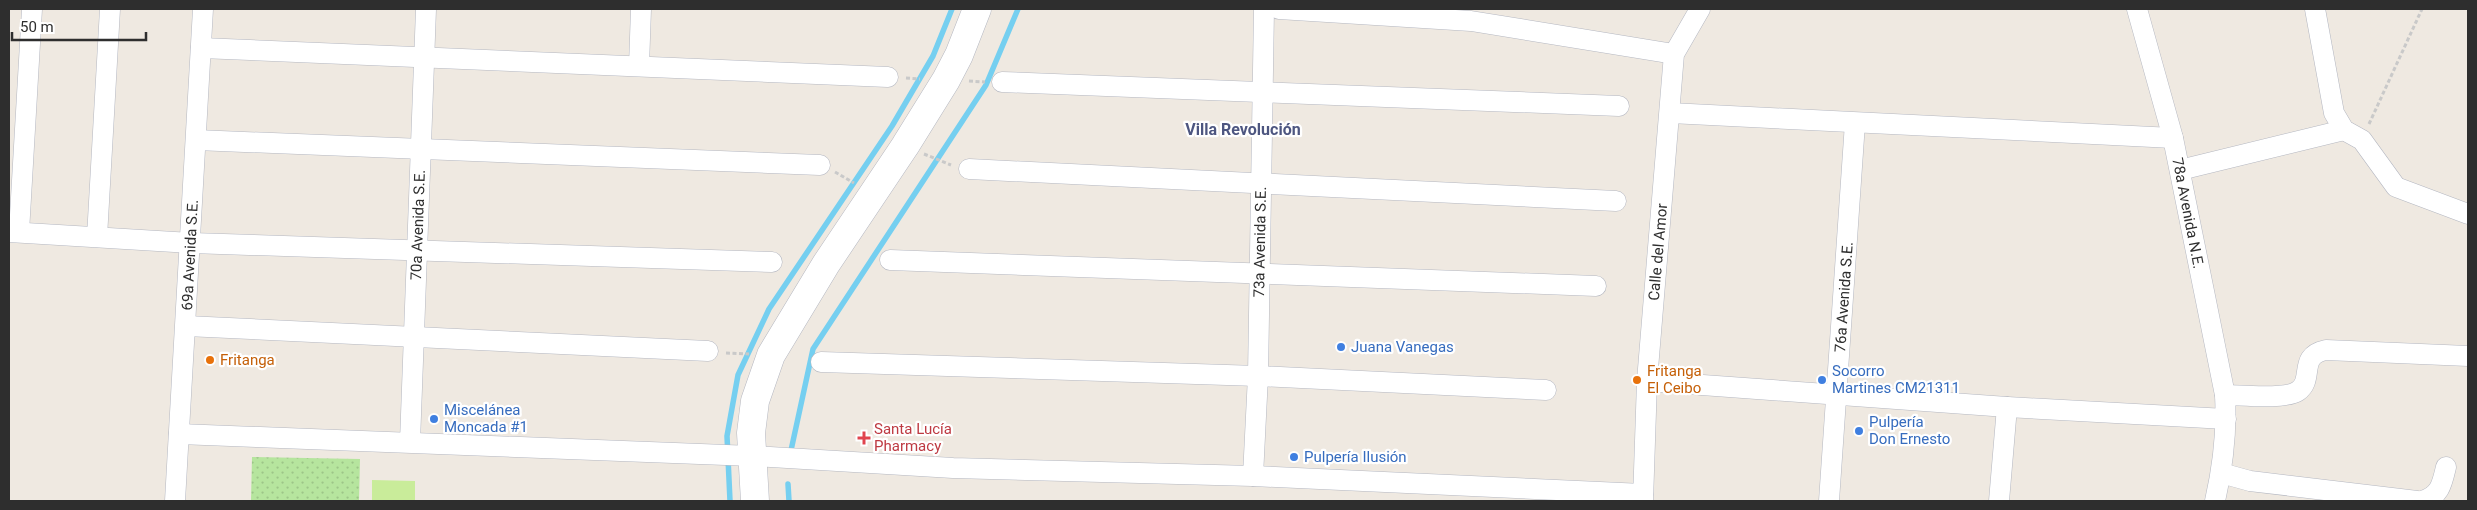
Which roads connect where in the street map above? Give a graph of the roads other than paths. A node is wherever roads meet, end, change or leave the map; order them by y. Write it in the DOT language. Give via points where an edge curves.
graph roads {
  1 [pos="32,9"];
  2 [pos="110,9"];
  3 [pos="203,9"];
  4 [pos="426,9"];
  5 [pos="640,9"];
  6 [pos="977,9"];
  7 [pos="1264,9"];
  8 [pos="1278,9"];
  9 [pos="1700,9"];
  10 [pos="2138,9"];
  11 [pos="2315,9"];
  12 [pos="201,48"];
  13 [pos="1674,54"];
  14 [pos="424,57"];
  15 [pos="639,66"];
  16 [pos="896,77"];
  17 [pos="997,82"];
  18 [pos="1263,92"];
  19 [pos="1619,106"];
  20 [pos="1670,113"];
  21 [pos="1855,123"];
  22 [pos="2344,130"];
  23 [pos="2173,138"];
  24 [pos="196,140"];
  25 [pos="420,149"];
  26 [pos="820,165"];
  27 [pos="961,167"];
  28 [pos="2180,170"];
  29 [pos="1261,183"];
  30 [pos="1616,201"];
  31 [pos="2468,214"];
  32 [pos="14,232"];
  33 [pos="97,237"];
  34 [pos="191,243"];
  35 [pos="417,250"];
  36 [pos="890,260"];
  37 [pos="772,262"];
  38 [pos="1260,272"];
  39 [pos="1596,286"];
  40 [pos="186,326"];
  41 [pos="414,337"];
  42 [pos="708,351"];
  43 [pos="2468,356"];
  44 [pos="821,362"];
  45 [pos="1258,376"];
  46 [pos="1647,381"];
  47 [pos="1546,390"];
  48 [pos="1838,395"];
  49 [pos="2225,395"];
  50 [pos="2007,407"];
  51 [pos="2226,419"];
  52 [pos="179,434"];
  53 [pos="410,442"];
  54 [pos="745,456"];
  55 [pos="2446,467"];
  56 [pos="2221,473"];
  57 [pos="1253,476"];
  58 [pos="1643,498"];
  59 [pos="175,501"];
  60 [pos="755,501"];
  61 [pos="1829,501"];
  62 [pos="1999,501"];
  63 [pos="2215,501"];
  64 [pos="2417,501"];
  65 [pos="2422,501"];
  1 -- 32 [label="street"];
  2 -- 33 [label="street"];
  3 -- 12 [label="street, 69a Avenida S.E."];
  4 -- 14 [label="street, 70a Avenida S.E."];
  5 -- 15 [label="street"];
  6 -- 54 [label="street" via="946,80 771,355 755,402"];
  7 -- 18 [label="street, 73a Avenida S.E."];
  8 -- 13 [label="street" via="1471,21"];
  9 -- 13 [label="street, Calle del Amor"];
  10 -- 23 [label="street, 78a Avenida N.E."];
  11 -- 22 [label="street" via="2334,113"];
  12 -- 14 [label="street"];
  12 -- 24 [label="street, 69a Avenida S.E."];
  13 -- 20 [label="street, Calle del Amor"];
  14 -- 15 [label="street"];
  14 -- 25 [label="street, 70a Avenida S.E."];
  15 -- 16 [label="street"];
  17 -- 18 [label="street"];
  18 -- 19 [label="street"];
  18 -- 29 [label="street, 73a Avenida S.E."];
  20 -- 21 [label="street"];
  20 -- 46 [label="street, Calle del Amor"];
  21 -- 23 [label="street"];
  21 -- 48 [label="street, 76a Avenida S.E."];
  22 -- 28 [label="street"];
  22 -- 31 [label="street" via="2362,140 2396,187"];
  23 -- 28 [label="street, 78a Avenida N.E."];
  24 -- 25 [label="street"];
  24 -- 34 [label="street, 69a Avenida S.E."];
  25 -- 26 [label="street"];
  25 -- 35 [label="street, 70a Avenida S.E."];
  27 -- 29 [label="street"];
  28 -- 49 [label="street, 78a Avenida N.E."];
  29 -- 30 [label="street"];
  29 -- 38 [label="street, 73a Avenida S.E."];
  32 -- 33 [label="street"];
  33 -- 34 [label="street"];
  34 -- 35 [label="street"];
  34 -- 40 [label="street, 69a Avenida S.E."];
  35 -- 37 [label="street"];
  35 -- 41 [label="street, 70a Avenida S.E."];
  36 -- 38 [label="street"];
  38 -- 39 [label="street"];
  38 -- 45 [label="street, 73a Avenida S.E."];
  40 -- 41 [label="street"];
  40 -- 52 [label="street, 69a Avenida S.E."];
  41 -- 42 [label="street"];
  41 -- 53 [label="street, 70a Avenida S.E."];
  43 -- 49 [label="street" via="2326,350 2316,352 2310,359 2299,391 2287,395"];
  44 -- 45 [label="street"];
  45 -- 47 [label="street"];
  45 -- 57 [label="street, 73a Avenida S.E."];
  46 -- 48 [label="street"];
  46 -- 58 [label="street, Calle del Amor"];
  48 -- 50 [label="street"];
  48 -- 61 [label="street, 76a Avenida S.E."];
  49 -- 51 [label="street, 78a Avenida N.E."];
  50 -- 51 [label="street"];
  50 -- 62 [label="street"];
  51 -- 56 [label="street, 78a Avenida N.E."];
  52 -- 53 [label="street"];
  52 -- 59 [label="street, 69a Avenida S.E."];
  53 -- 54 [label="street"];
  54 -- 57 [label="street" via="953,468"];
  54 -- 60 [label="street"];
  55 -- 65 [label="street" via="2440,490 2432,498"];
  56 -- 63 [label="street, 78a Avenida N.E."];
  56 -- 64 [label="street" via="2250,481"];
  57 -- 58 [label="street"];
}
